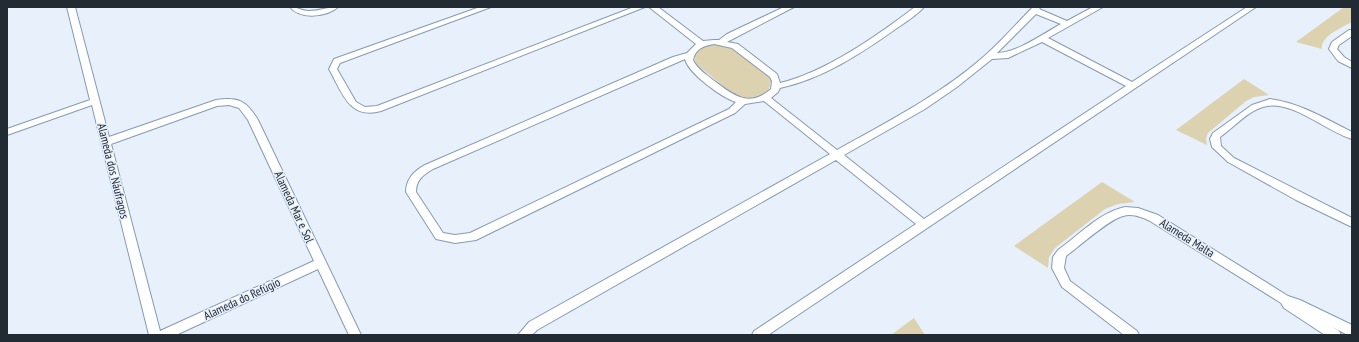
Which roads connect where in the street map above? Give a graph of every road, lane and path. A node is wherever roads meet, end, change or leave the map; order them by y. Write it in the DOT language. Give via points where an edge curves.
graph roads {
  1 [pos="71,7"];
  2 [pos="294,7"];
  3 [pos="334,7"];
  4 [pos="487,7"];
  5 [pos="641,7"];
  6 [pos="653,7"];
  7 [pos="790,7"];
  8 [pos="920,7"];
  9 [pos="1099,7"];
  10 [pos="1252,7"];
  11 [pos="1035,9"];
  12 [pos="1068,24"];
  13 [pos="1352,32"];
  14 [pos="1043,39"];
  15 [pos="722,42"];
  16 [pos="701,44"];
  17 [pos="689,55"];
  18 [pos="990,56"];
  19 [pos="1352,65"];
  20 [pos="777,86"];
  21 [pos="1132,86"];
  22 [pos="766,98"];
  23 [pos="743,101"];
  24 [pos="95,102"];
  25 [pos="7,132"];
  26 [pos="1352,136"];
  27 [pos="106,142"];
  28 [pos="837,155"];
  29 [pos="1352,223"];
  30 [pos="924,225"];
  31 [pos="320,263"];
  32 [pos="1285,300"];
  33 [pos="1352,331"];
  34 [pos="155,335"];
  35 [pos="164,335"];
  36 [pos="355,335"];
  37 [pos="524,335"];
  38 [pos="758,335"];
  39 [pos="1133,335"];
  40 [pos="1334,335"];
  1 -- 24 [label="street, Alameda dos Náufragos"];
  2 -- 3 [label="street" via="298,11 311,13"];
  4 -- 5 [label="street" via="337,61 333,69 353,104 364,110 378,109"];
  6 -- 16 [label="street"];
  7 -- 15 [label="street"];
  8 -- 20 [label="street" via="883,34 837,62 792,83"];
  9 -- 12 [label="street"];
  10 -- 21 [label="street"];
  11 -- 12 [label="street"];
  11 -- 18 [label="street" via="1012,36"];
  12 -- 14 [label="street"];
  13 -- 19 [label="street" via="1335,44 1333,49 1341,59"];
  14 -- 18 [label="street" via="1004,56"];
  14 -- 21 [label="street"];
  15 -- 16 [label="street"];
  15 -- 20 [label="street" via="735,46 757,62 774,76"];
  16 -- 17 [label="street"];
  17 -- 23 [label="street" via="694,68 728,96"];
  17 -- 23 [label="street" via="424,169 415,176 411,192 440,236 455,240 472,237 732,111"];
  18 -- 28 [label="street" via="927,103"];
  20 -- 22 [label="street"];
  21 -- 30 [label="street"];
  22 -- 23 [label="street"];
  22 -- 28 [label="street"];
  24 -- 25 [label="street"];
  24 -- 27 [label="street, Alameda dos Náufragos"];
  26 -- 29 [label="street" via="1296,108 1268,103 1259,105 1216,135 1215,139 1217,147 1231,160"];
  27 -- 31 [label="street, Alameda Mar e Sol" via="216,103 240,103 247,110"];
  27 -- 34 [label="street, Alameda dos Náufragos"];
  28 -- 30 [label="street"];
  28 -- 37 [label="street" via="534,326"];
  30 -- 38 [label="street"];
  31 -- 35 [label="street, Alameda do Refúgio"];
  31 -- 36 [label="street, Alameda Mar e Sol"];
  32 -- 33 [label="street, Alameda Malta"];
  32 -- 39 [label="street, Alameda Malta" via="1154,218 1127,211 1116,214 1062,253 1058,268 1066,284"];
  32 -- 40 [label="street, Alameda Malta" via="1288,305"];
}
